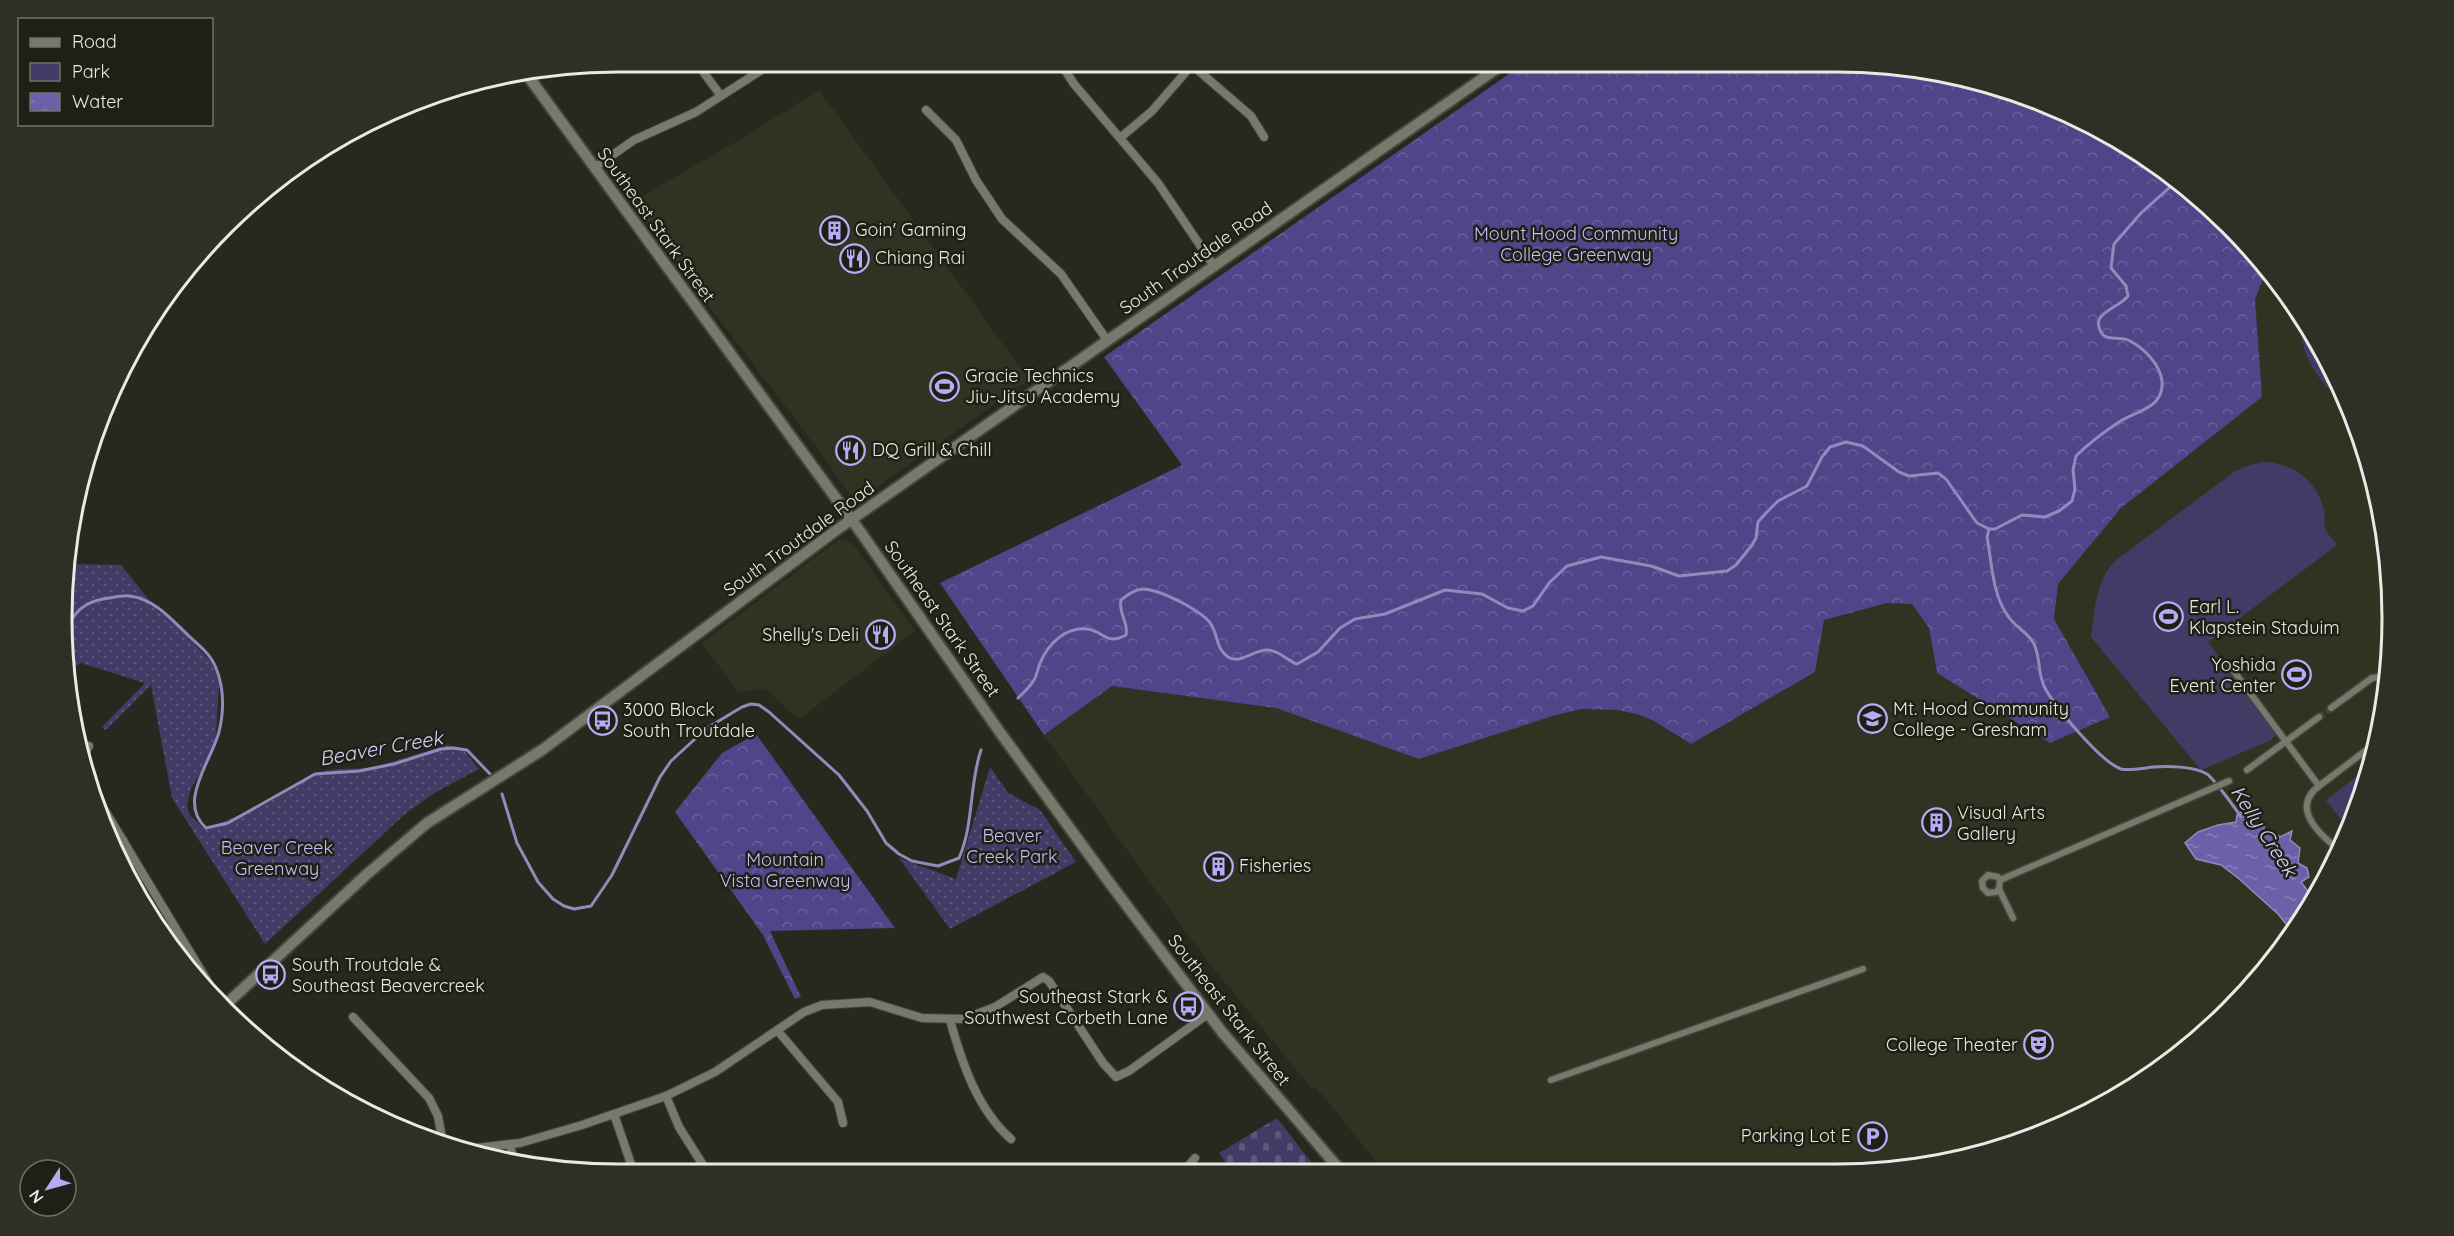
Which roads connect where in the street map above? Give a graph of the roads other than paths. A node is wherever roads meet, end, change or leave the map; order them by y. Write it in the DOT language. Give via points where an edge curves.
graph roads {
  1 [pos="703,72"];
  2 [pos="758,72"];
  3 [pos="1066,72"];
  4 [pos="1186,72"];
  5 [pos="1200,72"];
  6 [pos="1492,72"];
  7 [pos="530,79"];
  8 [pos="721,96"];
  9 [pos="926,110"];
  10 [pos="1264,137"];
  11 [pos="1120,138"];
  12 [pos="594,168"];
  13 [pos="1214,266"];
  14 [pos="1107,340"];
  15 [pos="851,519"];
  16 [pos="2230,666"];
  17 [pos="2379,677"];
  18 [pos="2331,708"];
  19 [pos="2319,717"];
  20 [pos="2285,741"];
  21 [pos="2365,751"];
  22 [pos="2247,770"];
  23 [pos="2229,782"];
  24 [pos="2319,786"];
  25 [pos="112,822"];
  26 [pos="123,840"];
  27 [pos="121,842"];
  28 [pos="2333,844"];
  29 [pos="2000,880"];
  30 [pos="1999,889"];
  31 [pos="2013,918"];
  32 [pos="181,944"];
  33 [pos="1863,969"];
  34 [pos="230,1002"];
  35 [pos="1208,1014"];
  36 [pos="353,1017"];
  37 [pos="950,1020"];
  38 [pos="777,1030"];
  39 [pos="1551,1080"];
  40 [pos="666,1096"];
  41 [pos="614,1114"];
  42 [pos="843,1123"];
  43 [pos="441,1135"];
  44 [pos="1011,1139"];
  45 [pos="510,1145"];
  46 [pos="486,1147"];
  47 [pos="512,1154"];
  48 [pos="1195,1158"];
  49 [pos="631,1164"];
  50 [pos="702,1164"];
  51 [pos="1190,1164"];
  52 [pos="1335,1164"];
  1 -- 8 [label="street"];
  2 -- 8 [label="street"];
  3 -- 11 [label="street"];
  4 -- 11 [label="street" via="1152,111"];
  5 -- 10 [label="street" via="1251,116"];
  6 -- 13 [label="main road, South Troutdale Road"];
  7 -- 12 [label="main road, Southeast Stark Street"];
  8 -- 12 [label="street" via="634,140"];
  9 -- 14 [label="street" via="956,140 1002,219 1061,274"];
  11 -- 13 [label="street" via="1158,183"];
  12 -- 15 [label="main road, Southeast Stark Street"];
  13 -- 14 [label="main road, South Troutdale Road"];
  14 -- 15 [label="main road, South Troutdale Road"];
  15 -- 34 [label="main road, South Troutdale Road" via="542,750 417,830"];
  15 -- 35 [label="main road, Southeast Stark Street" via="999,731"];
  16 -- 20 [label="street"];
  17 -- 18 [label="street"];
  19 -- 20 [label="street"];
  20 -- 22 [label="street"];
  20 -- 24 [label="street"];
  21 -- 24 [label="street"];
  23 -- 29 [label="street"];
  24 -- 28 [label="street" via="2308,796 2307,813"];
  25 -- 26 [label="street"];
  26 -- 27 [label="street"];
  26 -- 32 [label="street"];
  29 -- 30 [label="street"];
  29 -- 30 [label="street" via="1991,874 1982,881 1988,892"];
  30 -- 31 [label="street"];
  33 -- 39 [label="street"];
  35 -- 37 [label="street" via="1116,1077 1043,977 995,1007"];
  35 -- 52 [label="main road, Southeast Stark Street"];
  36 -- 43 [label="street" via="429,1098"];
  37 -- 38 [label="street" via="922,1018 870,1002 845,1002 804,1012"];
  37 -- 44 [label="street" via="966,1071 981,1102"];
  38 -- 40 [label="street" via="715,1071"];
  38 -- 42 [label="street" via="838,1102"];
  40 -- 41 [label="street"];
  40 -- 50 [label="street" via="679,1127"];
  41 -- 45 [label="street"];
  41 -- 49 [label="street"];
  45 -- 46 [label="street"];
  45 -- 47 [label="street"];
  48 -- 51 [label="street"];
}
